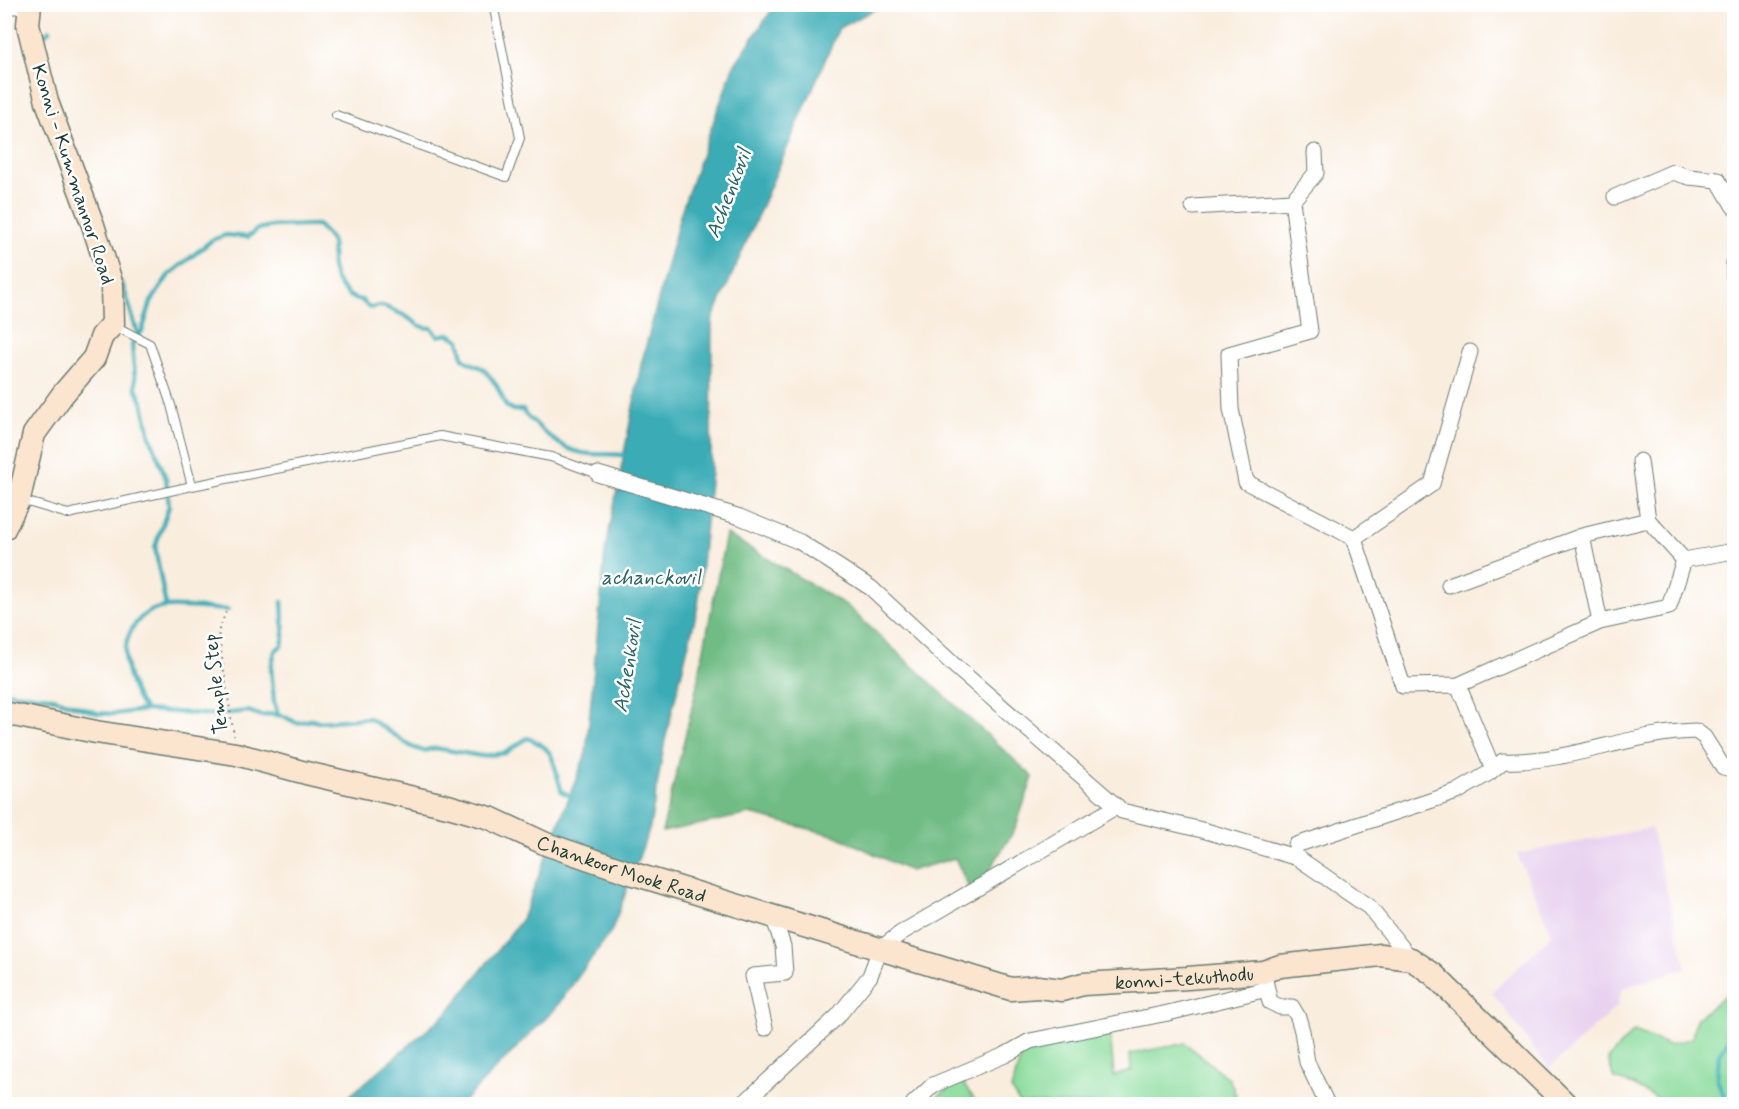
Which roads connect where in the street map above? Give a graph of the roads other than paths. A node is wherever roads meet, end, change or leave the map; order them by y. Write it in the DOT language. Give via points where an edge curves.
graph roads {
  1 [pos="494,4"];
  2 [pos="29,5"];
  3 [pos="4,6"];
  4 [pos="336,115"];
  5 [pos="1315,152"];
  6 [pos="1616,197"];
  7 [pos="1292,201"];
  8 [pos="1193,207"];
  9 [pos="1734,207"];
  10 [pos="1734,263"];
  11 [pos="1734,277"];
  12 [pos="112,324"];
  13 [pos="1470,352"];
  14 [pos="1640,461"];
  15 [pos="598,474"];
  16 [pos="192,486"];
  17 [pos="12,498"];
  18 [pos="1648,520"];
  19 [pos="4,529"];
  20 [pos="1582,536"];
  21 [pos="1354,538"];
  22 [pos="1734,551"];
  23 [pos="1684,560"];
  24 [pos="1449,585"];
  25 [pos="1600,622"];
  26 [pos="1458,685"];
  27 [pos="4,713"];
  28 [pos="1493,769"];
  29 [pos="1734,769"];
  30 [pos="1117,806"];
  31 [pos="1296,845"];
  32 [pos="764,914"];
  33 [pos="880,949"];
  34 [pos="1411,959"];
  35 [pos="1265,980"];
  36 [pos="765,1028"];
  37 [pos="743,1104"];
  38 [pos="913,1104"];
  39 [pos="1327,1104"];
  40 [pos="1566,1104"];
  1 -- 4 [label="lane" via="520,138 506,177"];
  2 -- 3 [label="street"];
  2 -- 12 [label="main road, Konni - Kummannor Road" via="28,24 47,102 112,285"];
  5 -- 7 [label="street" via="1316,173"];
  6 -- 9 [label="street" via="1673,172 1718,180"];
  7 -- 8 [label="street"];
  7 -- 21 [label="street" via="1310,331 1228,354 1231,410 1246,482"];
  10 -- 11 [label="street"];
  12 -- 16 [label="lane" via="150,344"];
  12 -- 17 [label="main road" via="102,336 94,358 34,434"];
  13 -- 21 [label="street" via="1432,484"];
  14 -- 18 [label="street"];
  15 -- 16 [label="lane" via="551,457 440,436"];
  15 -- 30 [label="street" via="740,517 800,542 872,588 956,667"];
  16 -- 17 [label="lane" via="68,514"];
  17 -- 19 [label="main road"];
  18 -- 20 [label="street"];
  18 -- 23 [label="street"];
  20 -- 24 [label="street"];
  20 -- 25 [label="street"];
  21 -- 26 [label="street" via="1403,686"];
  22 -- 23 [label="street"];
  23 -- 25 [label="street" via="1669,607"];
  25 -- 26 [label="street"];
  26 -- 28 [label="street"];
  27 -- 32 [label="main road, Chankoor Mook Road" via="236,754 490,818 546,844"];
  28 -- 29 [label="street" via="1503,761 1524,762 1696,731 1723,767"];
  28 -- 31 [label="street" via="1457,792"];
  30 -- 33 [label="street"];
  30 -- 34 [label="street" via="1122,811 1298,858 1369,907"];
  32 -- 33 [label="main road, konni-tekuthodu"];
  32 -- 36 [label="street" via="783,946 785,973 753,976"];
  33 -- 35 [label="main road, konni-tekuthodu" via="1011,989 1062,990 1083,984 1188,978"];
  33 -- 37 [label="street" via="870,975 838,1016"];
  34 -- 35 [label="main road, konni-tekuthodu" via="1381,955 1280,966"];
  34 -- 40 [label="main road, konni-tekuthodu" via="1433,974"];
  35 -- 38 [label="street" via="1168,1012 1030,1041 933,1085"];
  35 -- 39 [label="street" via="1270,1002 1280,1007 1292,1006 1298,1017 1307,1062"];
}
